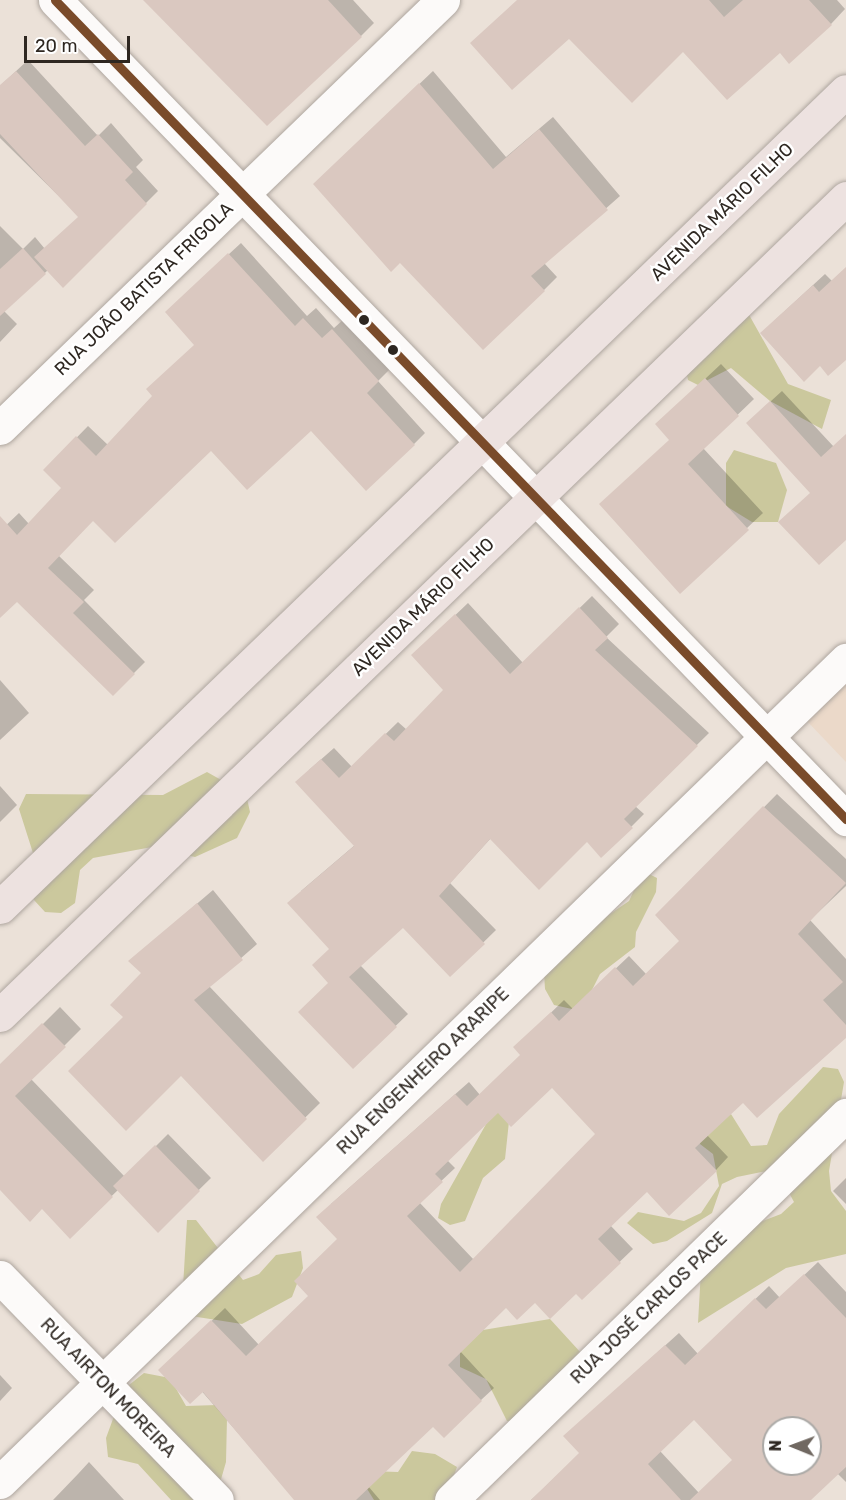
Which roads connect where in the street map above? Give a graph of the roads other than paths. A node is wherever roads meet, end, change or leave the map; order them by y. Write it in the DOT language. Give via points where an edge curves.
graph roads {
  1 [pos="55,0"];
  2 [pos="443,0"];
  3 [pos="846,91"];
  4 [pos="243,194"];
  5 [pos="846,198"];
  6 [pos="0,428"];
  7 [pos="483,444"];
  8 [pos="536,498"];
  9 [pos="846,660"];
  10 [pos="767,737"];
  11 [pos="846,819"];
  12 [pos="0,906"];
  13 [pos="0,1016"];
  14 [pos="846,1115"];
  15 [pos="0,1277"];
  16 [pos="102,1382"];
  17 [pos="0,1482"];
  18 [pos="217,1500"];
  19 [pos="451,1500"];
  1 -- 4 [label="street"];
  2 -- 4 [label="street, RUA JOÃO BATISTA FRIGOLA"];
  3 -- 7 [label="main road, AVENIDA MÁRIO FILHO"];
  4 -- 6 [label="street, RUA JOÃO BATISTA FRIGOLA"];
  4 -- 7 [label="street"];
  5 -- 8 [label="main road, AVENIDA MÁRIO FILHO"];
  7 -- 8 [label="street"];
  7 -- 12 [label="main road, AVENIDA MÁRIO FILHO"];
  8 -- 10 [label="street"];
  8 -- 13 [label="main road, AVENIDA MÁRIO FILHO"];
  9 -- 10 [label="street, RUA ENGENHEIRO ARARIPE"];
  10 -- 11 [label="street"];
  10 -- 16 [label="street, RUA ENGENHEIRO ARARIPE"];
  14 -- 19 [label="street, RUA JOSÉ CARLOS PACE"];
  15 -- 16 [label="street, RUA AIRTON MOREIRA"];
  16 -- 17 [label="street, RUA ENGENHEIRO ARARIPE"];
  16 -- 18 [label="street, RUA AIRTON MOREIRA"];
}
